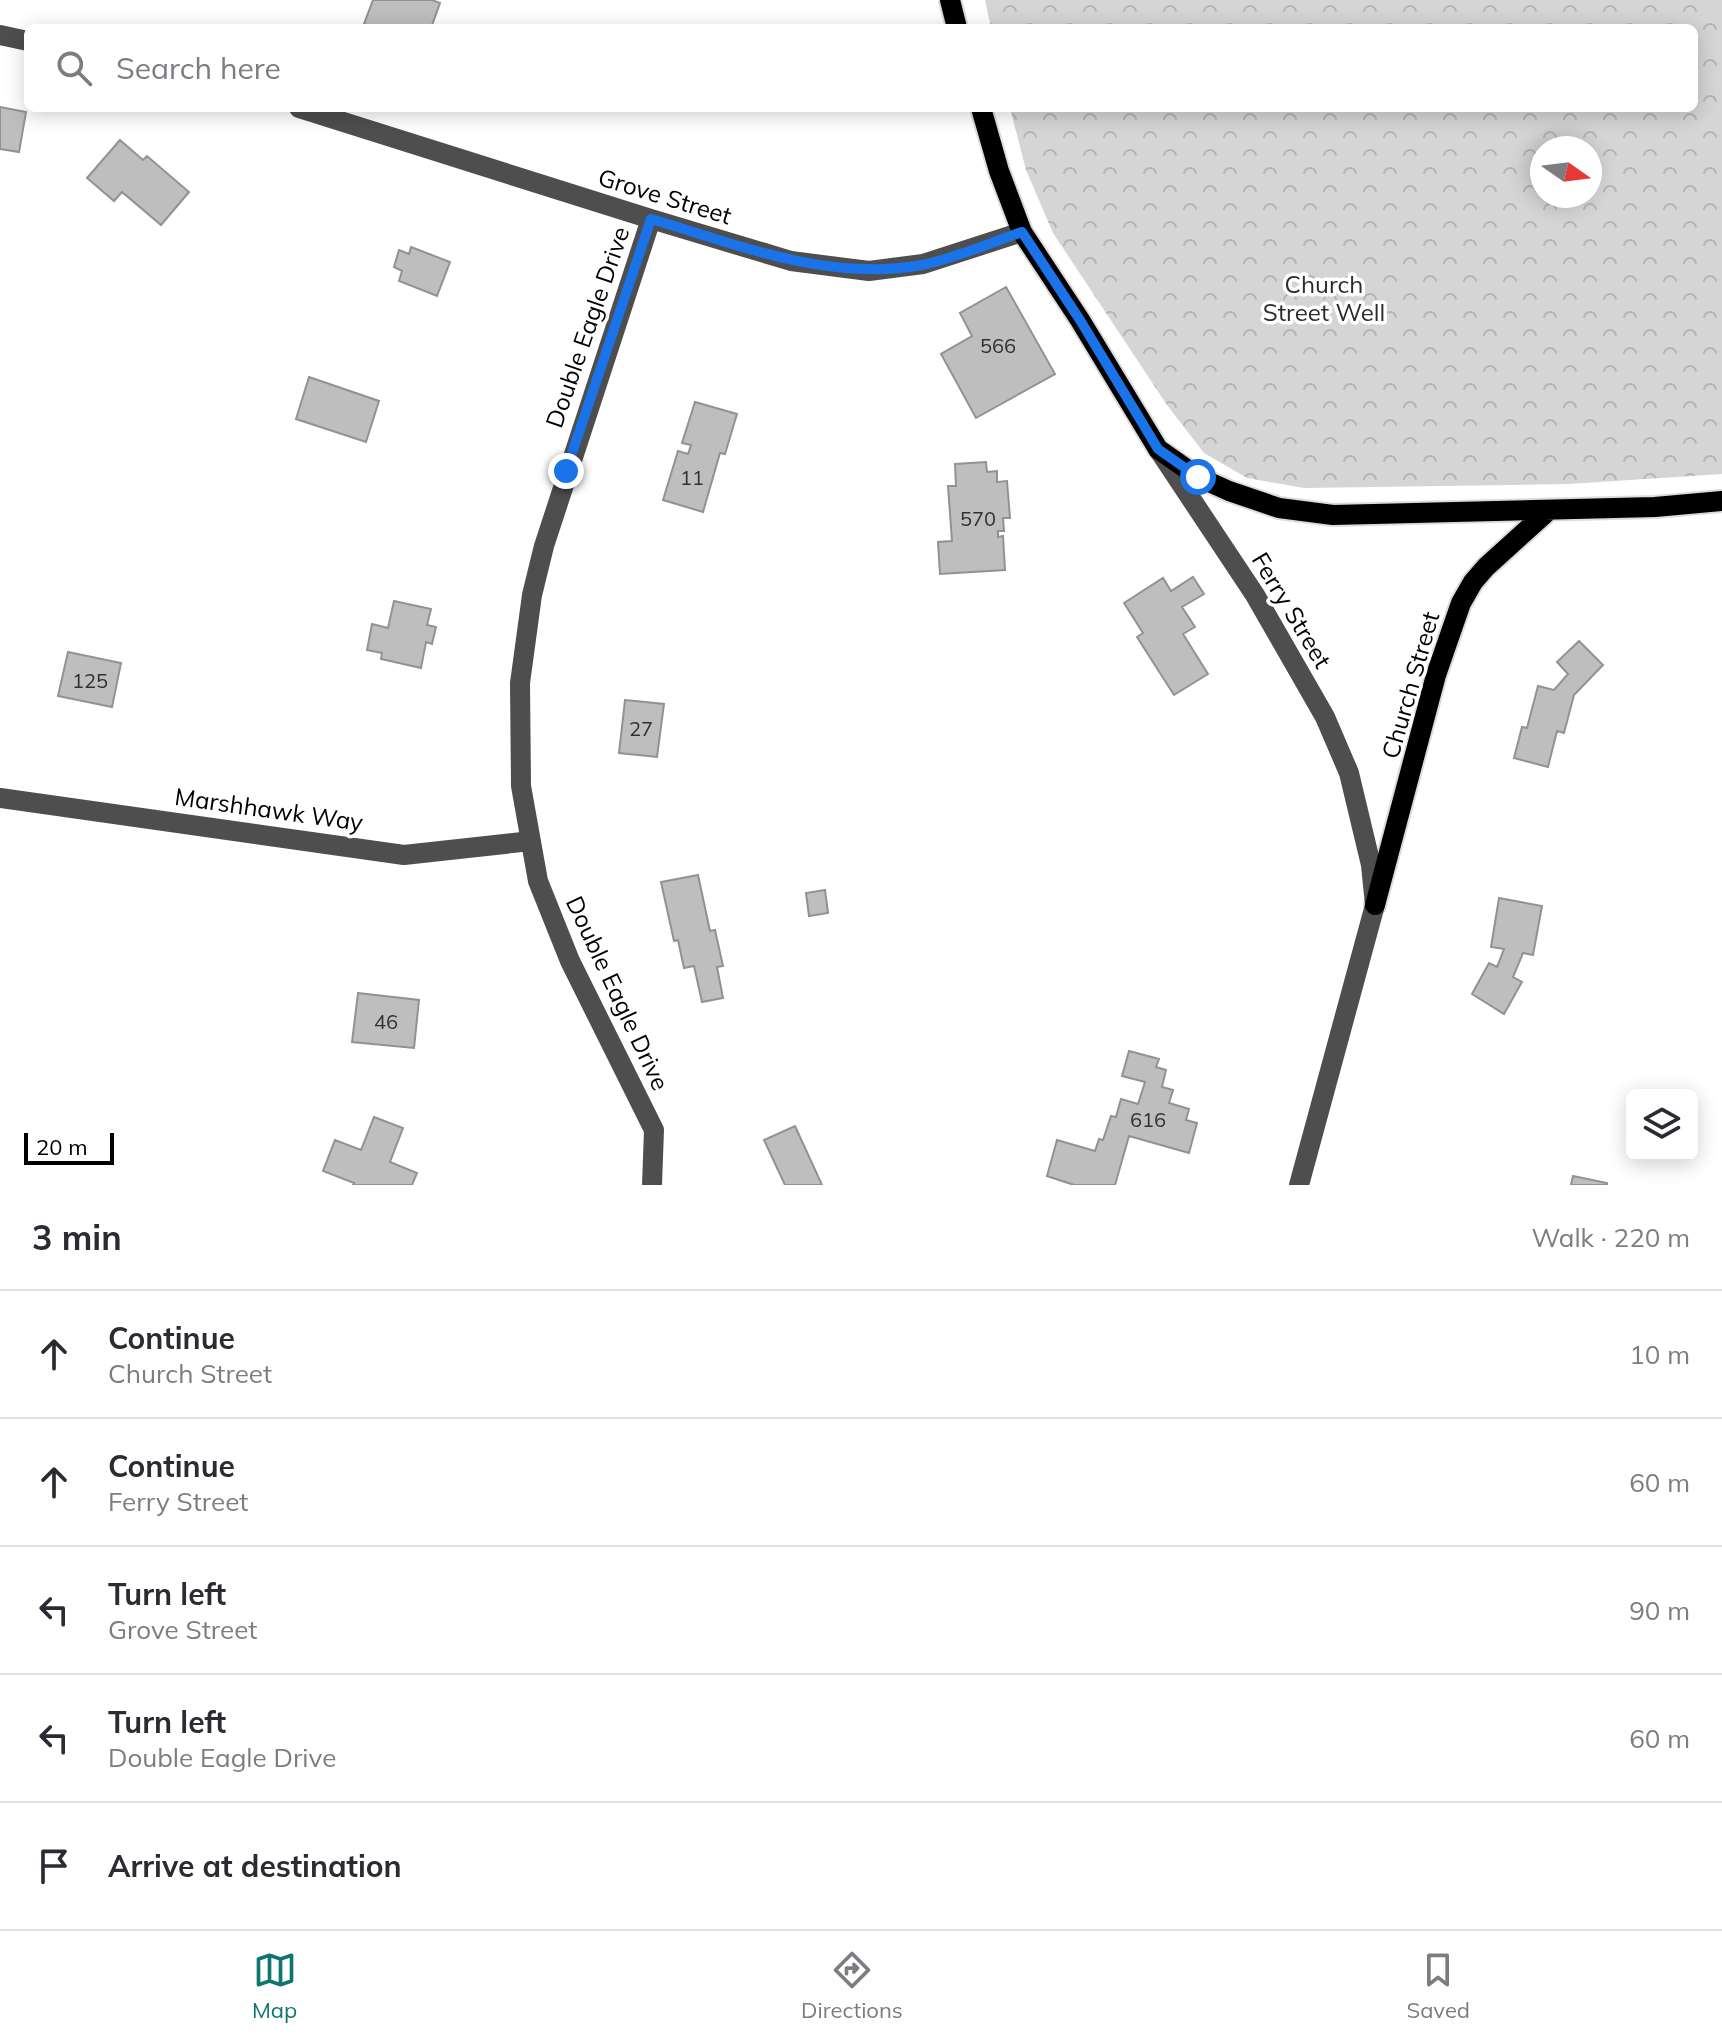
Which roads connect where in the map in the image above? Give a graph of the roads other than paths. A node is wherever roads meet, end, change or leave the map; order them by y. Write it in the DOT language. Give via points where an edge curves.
graph roads {
  1 [pos="950,0"];
  2 [pos="956,24"];
  3 [pos="0,35"];
  4 [pos="24,40"];
  5 [pos="312,112"];
  6 [pos="982,112"];
  7 [pos="651,219"];
  8 [pos="1022,232"];
  9 [pos="1158,449"];
  10 [pos="1722,501"];
  11 [pos="1549,510"];
  12 [pos="0,798"];
  13 [pos="531,841"];
  14 [pos="1375,905"];
  15 [pos="652,1185"];
  16 [pos="1299,1185"];
  1 -- 2 [label="main road"];
  3 -- 4 [label="street"];
  5 -- 7 [label="street, Grove Street"];
  6 -- 8 [label="main road, Ferry Street"];
  7 -- 8 [label="street, Grove Street" via="791,261 869,271 923,264"];
  7 -- 13 [label="street, Double Eagle Drive" via="566,471 532,595 520,683 521,786"];
  8 -- 9 [label="main road, Ferry Street"];
  9 -- 11 [label="main road" via="1198,477 1279,508 1333,515"];
  9 -- 14 [label="street, Ferry Street" via="1255,595 1325,717 1349,773"];
  10 -- 11 [label="main road"];
  11 -- 14 [label="main road, Church Street" via="1486,567 1461,603 1436,675"];
  12 -- 13 [label="street, Marshhawk Way" via="404,855"];
  13 -- 15 [label="street, Double Eagle Drive" via="538,881 570,961 654,1130"];
  14 -- 16 [label="street, Ferry Street"];
}
